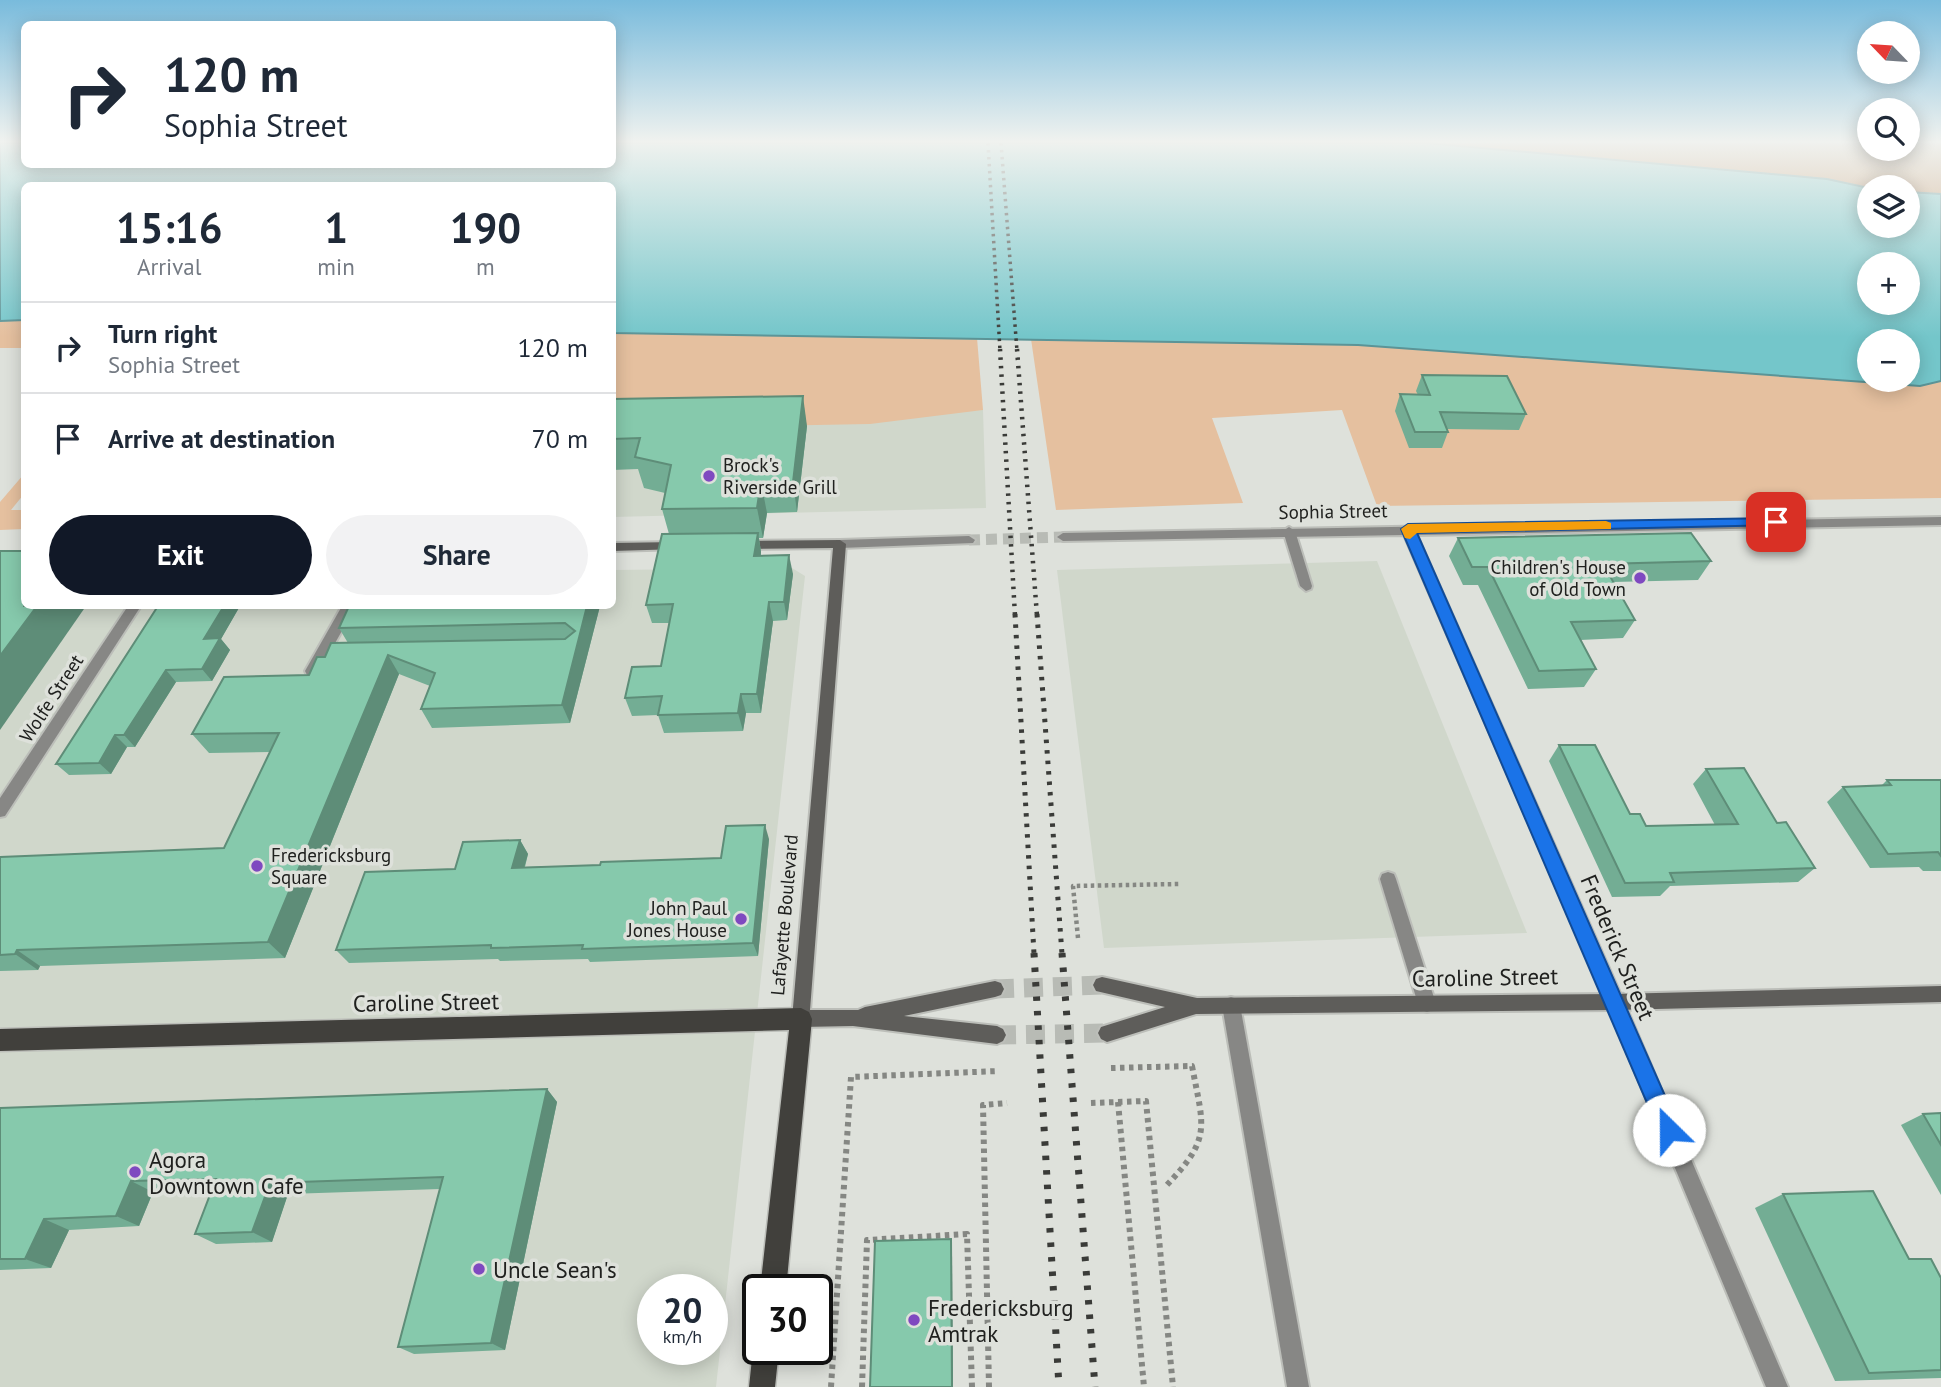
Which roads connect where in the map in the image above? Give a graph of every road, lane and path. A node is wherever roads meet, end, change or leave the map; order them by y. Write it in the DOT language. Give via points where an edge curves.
graph roads {
  1 [pos="1941,521"];
  2 [pos="1408,529"];
  3 [pos="1289,531"];
  4 [pos="1063,537"];
  5 [pos="970,540"];
  6 [pos="840,544"];
  7 [pos="733,545"];
  8 [pos="693,546"];
  9 [pos="616,547"];
  10 [pos="1306,586"];
  11 [pos="132,609"];
  12 [pos="348,609"];
  13 [pos="303,687"];
  14 [pos="0,811"];
  15 [pos="1388,879"];
  16 [pos="1180,884"];
  17 [pos="1078,938"];
  18 [pos="1102,985"];
  19 [pos="995,989"];
  20 [pos="1941,994"];
  21 [pos="1615,1002"];
  22 [pos="1427,1004"];
  23 [pos="1231,1005"];
  24 [pos="1197,1006"];
  25 [pos="853,1018"];
  26 [pos="801,1019"];
  27 [pos="1107,1032"];
  28 [pos="997,1035"];
  29 [pos="0,1040"];
  30 [pos="1111,1068"];
  31 [pos="999,1071"];
  32 [pos="1118,1102"];
  33 [pos="1007,1103"];
  34 [pos="1091,1103"];
  35 [pos="1165,1187"];
  36 [pos="775,1274"];
  37 [pos="764,1365"];
  38 [pos="762,1387"];
  39 [pos="831,1387"];
  40 [pos="862,1387"];
  41 [pos="972,1387"];
  42 [pos="989,1387"];
  43 [pos="1144,1387"];
  44 [pos="1173,1387"];
  45 [pos="1298,1387"];
  46 [pos="1777,1387"];
  1 -- 2 [label="street, Sophia Street"];
  2 -- 3 [label="street, Sophia Street"];
  2 -- 21 [label="street, Frederick Street"];
  3 -- 4 [label="street, Sophia Street"];
  3 -- 10 [label="street"];
  5 -- 6 [label="street"];
  6 -- 7 [label="street"];
  6 -- 26 [label="street, Lafayette Boulevard"];
  8 -- 9 [label="street"];
  11 -- 14 [label="street, Wolfe Street"];
  12 -- 13 [label="street" via="328,655"];
  15 -- 22 [label="street"];
  16 -- 17 [label="path" via="1073,886"];
  18 -- 24 [label="street, Caroline Street"];
  19 -- 25 [label="street, Caroline Street"];
  20 -- 21 [label="street, Caroline Street"];
  21 -- 22 [label="street, Caroline Street"];
  21 -- 46 [label="street, Frederick Street"];
  22 -- 23 [label="street, Caroline Street"];
  23 -- 24 [label="street, Caroline Street"];
  23 -- 45 [label="street"];
  24 -- 27 [label="street, Caroline Street"];
  25 -- 26 [label="street, Caroline Street"];
  25 -- 28 [label="street, Caroline Street"];
  26 -- 29 [label="main road, Caroline Street"];
  26 -- 36 [label="main road, Lafayette Boulevard"];
  30 -- 35 [label="path" via="1192,1066 1204,1129 1188,1163"];
  31 -- 39 [label="path" via="851,1077"];
  32 -- 34 [label="path"];
  32 -- 43 [label="path"];
  32 -- 44 [label="path" via="1146,1101"];
  33 -- 42 [label="path" via="982,1105"];
  37 -- 38 [label="main road"];
  40 -- 41 [label="path" via="867,1240 967,1234"];
}
